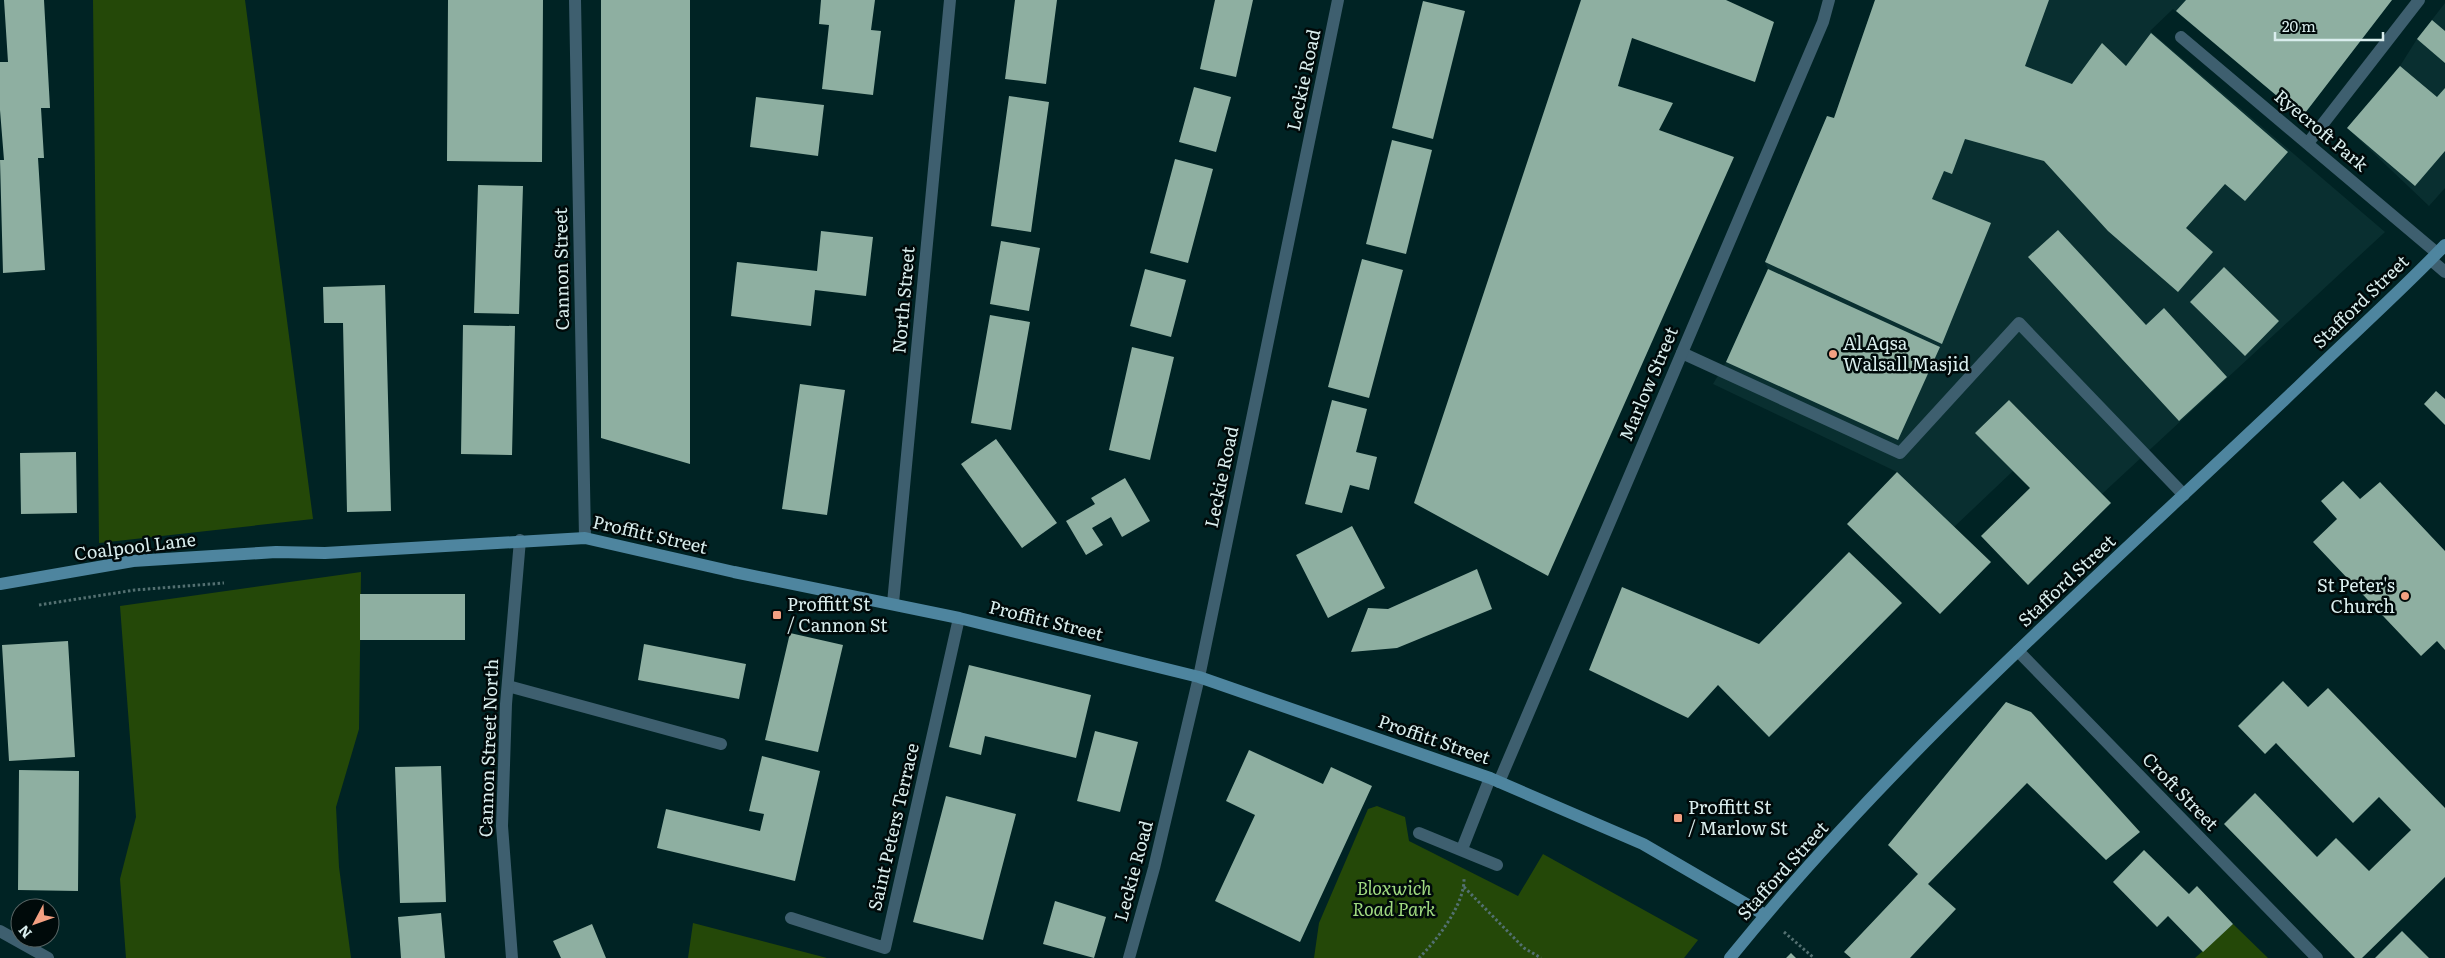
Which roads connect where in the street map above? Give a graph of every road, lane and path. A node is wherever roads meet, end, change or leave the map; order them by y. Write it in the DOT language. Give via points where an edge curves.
graph roads {
  1 [pos="575,0"];
  2 [pos="950,0"];
  3 [pos="1338,0"];
  4 [pos="1829,0"];
  5 [pos="2419,0"];
  6 [pos="2181,37"];
  7 [pos="2308,143"];
  8 [pos="2438,253"];
  9 [pos="2445,272"];
  10 [pos="1682,353"];
  11 [pos="2184,495"];
  12 [pos="585,538"];
  13 [pos="520,540"];
  14 [pos="276,552"];
  15 [pos="224,583"];
  16 [pos="0,584"];
  17 [pos="892,604"];
  18 [pos="29,607"];
  19 [pos="959,618"];
  20 [pos="2018,651"];
  21 [pos="1199,677"];
  22 [pos="508,686"];
  23 [pos="721,744"];
  24 [pos="1494,780"];
  25 [pos="1419,833"];
  26 [pos="1462,850"];
  27 [pos="1497,864"];
  28 [pos="1464,888"];
  29 [pos="1765,915"];
  30 [pos="791,918"];
  31 [pos="0,931"];
  32 [pos="48,958"];
  33 [pos="512,958"];
  34 [pos="1129,958"];
  35 [pos="1419,958"];
  36 [pos="1541,958"];
  37 [pos="1730,958"];
  38 [pos="1814,958"];
  39 [pos="2317,958"];
  1 -- 12 [label="street, Cannon Street"];
  2 -- 17 [label="street, North Street"];
  3 -- 21 [label="street, Leckie Road"];
  4 -- 10 [label="street, Marlow Street" via="1824,22"];
  5 -- 7 [label="street"];
  6 -- 7 [label="street, Ryecroft Park"];
  7 -- 8 [label="street, Ryecroft Park"];
  8 -- 9 [label="street, Ryecroft Park"];
  8 -- 11 [label="street, Stafford Street"];
  10 -- 11 [label="street" via="1900,453 2019,323"];
  10 -- 24 [label="street, Marlow Street"];
  11 -- 20 [label="street, Stafford Street"];
  12 -- 13 [label="street, Proffitt Street"];
  12 -- 17 [label="street, Proffitt Street"];
  13 -- 14 [label="street, Proffitt Street" via="325,553"];
  13 -- 22 [label="street, Cannon Street North"];
  14 -- 16 [label="street, Coalpool Lane" via="133,561"];
  15 -- 18 [label="path" via="135,590"];
  17 -- 19 [label="street, Proffitt Street"];
  19 -- 21 [label="street, Proffitt Street"];
  19 -- 30 [label="street, Saint Peters Terrace" via="885,948"];
  20 -- 29 [label="street, Stafford Street" via="1885,784"];
  20 -- 39 [label="street, Croft Street"];
  21 -- 24 [label="street, Proffitt Street"];
  21 -- 34 [label="street, Leckie Road" via="1154,868"];
  22 -- 23 [label="street"];
  22 -- 33 [label="street, Cannon Street North" via="502,826"];
  24 -- 26 [label="street, Marlow Street"];
  24 -- 29 [label="street, Proffitt Street" via="1643,844"];
  25 -- 26 [label="street"];
  26 -- 27 [label="street"];
  26 -- 28 [label="path"];
  28 -- 35 [label="path" via="1456,909"];
  28 -- 36 [label="path" via="1524,948"];
  29 -- 37 [label="street, Stafford Street"];
  29 -- 38 [label="path"];
  31 -- 32 [label="street"];
}
